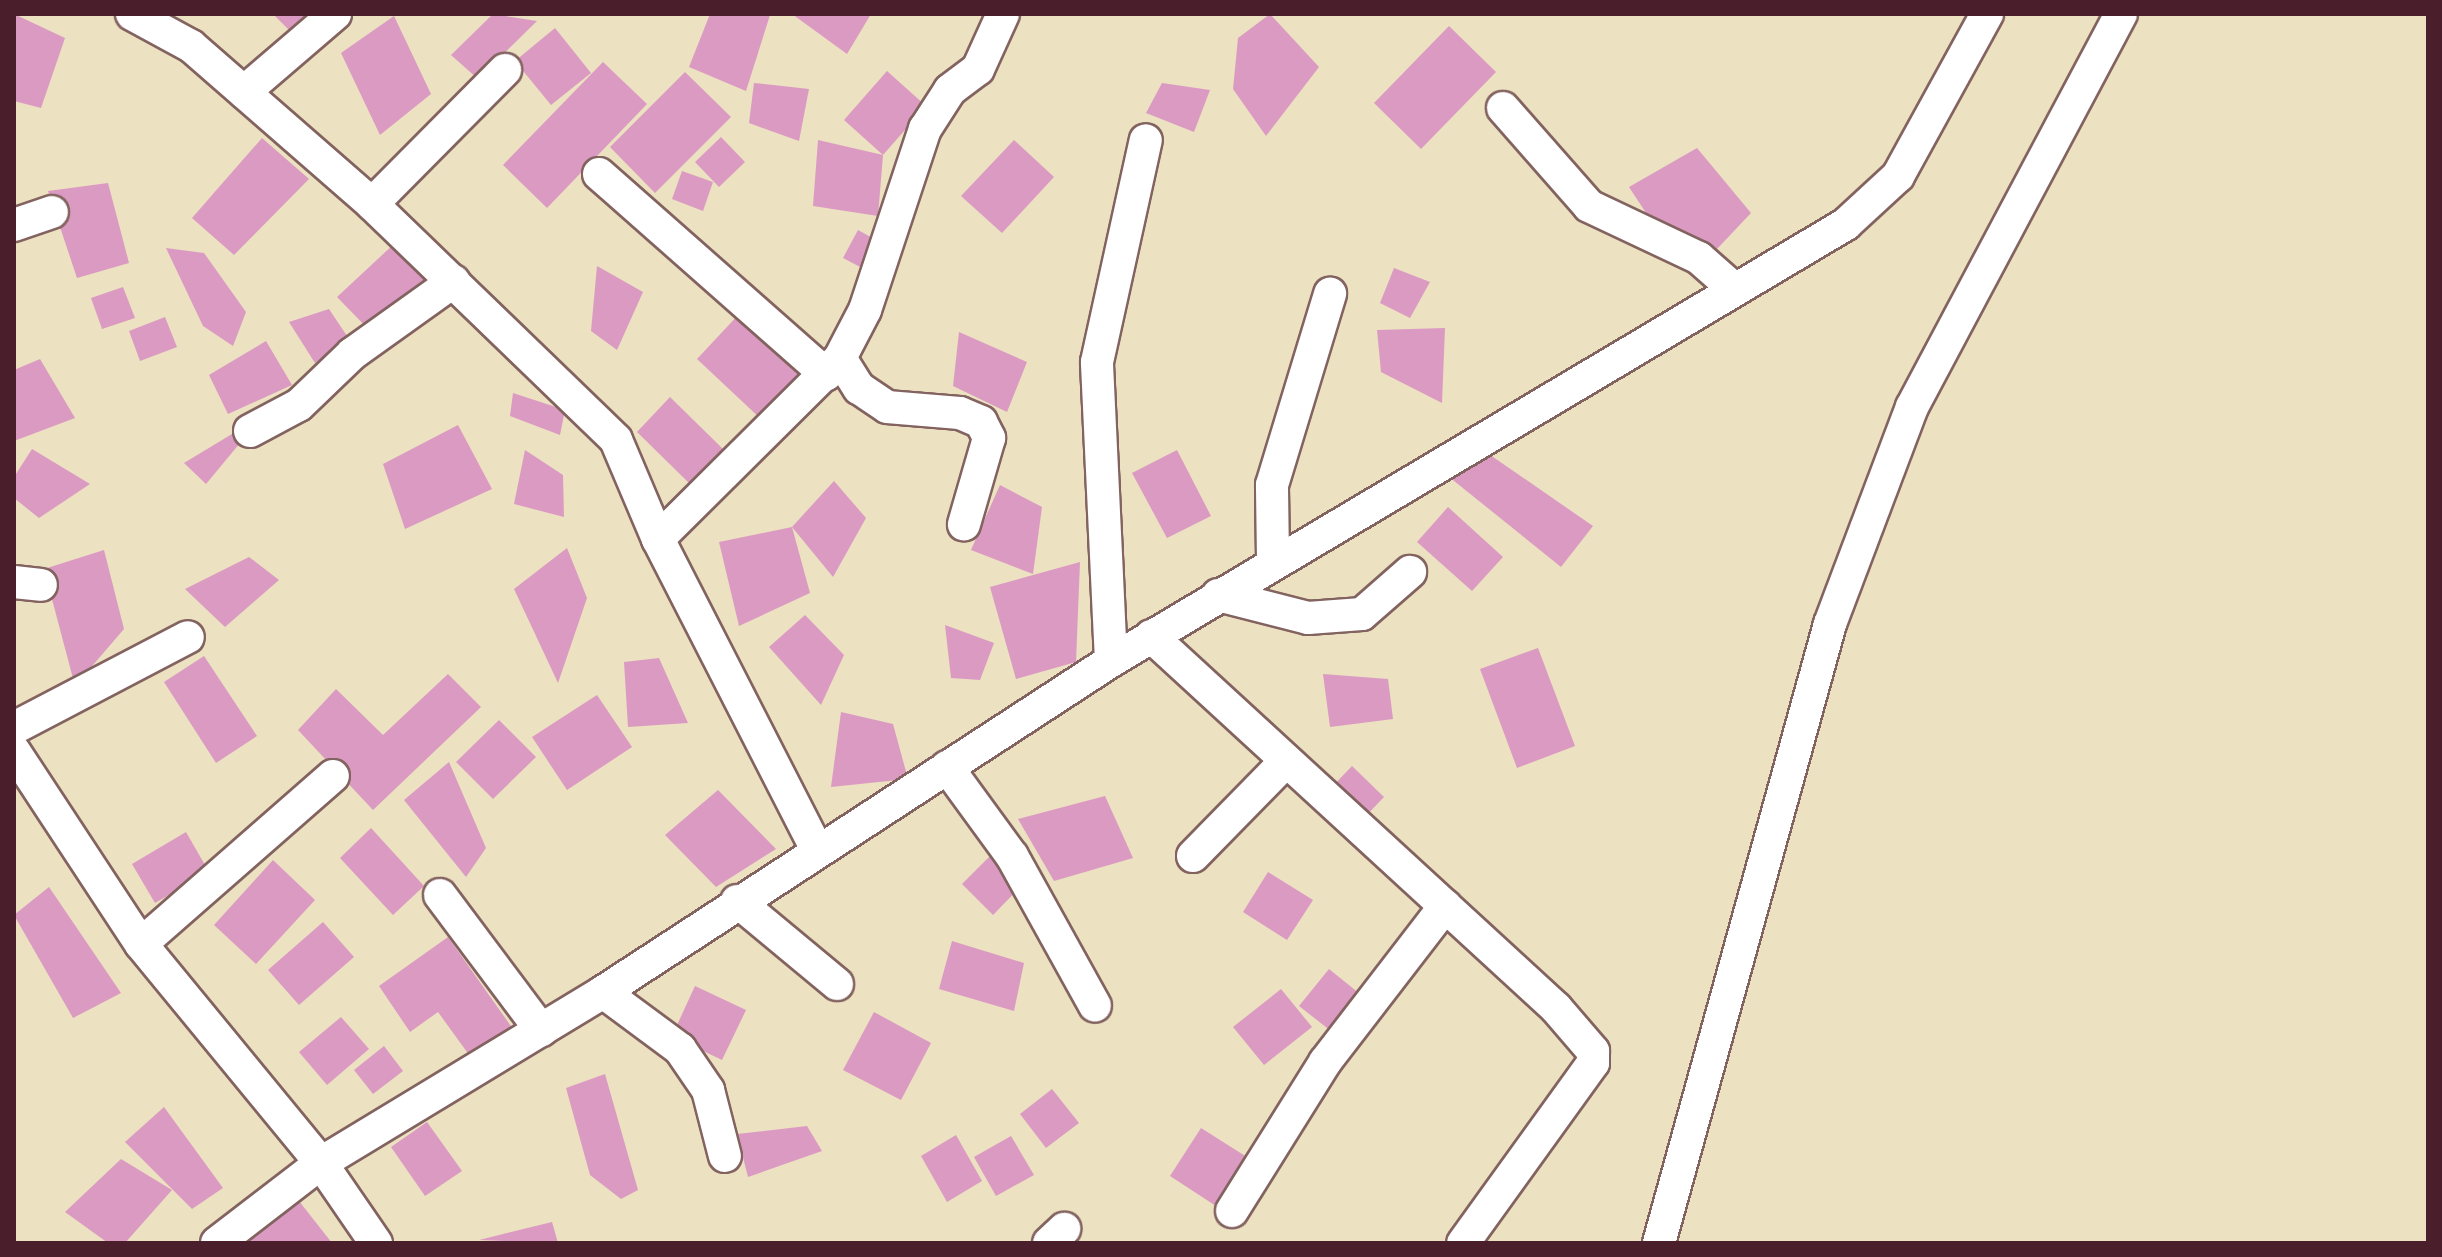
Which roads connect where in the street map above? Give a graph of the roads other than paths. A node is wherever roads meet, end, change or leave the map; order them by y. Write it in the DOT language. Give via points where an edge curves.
graph roads {
  1 [pos="132,14"];
  2 [pos="335,14"];
  3 [pos="1003,14"];
  4 [pos="1987,14"];
  5 [pos="2121,14"];
  6 [pos="505,70"];
  7 [pos="244,92"];
  8 [pos="1503,108"];
  9 [pos="1146,140"];
  10 [pos="599,174"];
  11 [pos="372,204"];
  12 [pos="52,212"];
  13 [pos="14,225"];
  14 [pos="454,281"];
  15 [pos="1733,288"];
  16 [pos="1330,294"];
  17 [pos="833,366"];
  18 [pos="250,431"];
  19 [pos="964,524"];
  20 [pos="658,539"];
  21 [pos="1273,560"];
  22 [pos="1410,572"];
  23 [pos="1218,595"];
  24 [pos="1151,636"];
  25 [pos="188,637"];
  26 [pos="1111,661"];
  27 [pos="14,728"];
  28 [pos="14,751"];
  29 [pos="1286,761"];
  30 [pos="947,767"];
  31 [pos="333,776"];
  32 [pos="816,848"];
  33 [pos="1193,856"];
  34 [pos="440,895"];
  35 [pos="737,901"];
  36 [pos="1445,906"];
  37 [pos="141,944"];
  38 [pos="837,984"];
  39 [pos="603,992"];
  40 [pos="1095,1006"];
  41 [pos="541,1030"];
  42 [pos="725,1156"];
  43 [pos="321,1163"];
  44 [pos="1232,1211"];
  45 [pos="217,1243"];
  46 [pos="376,1243"];
  47 [pos="1463,1243"];
  48 [pos="1659,1243"];
  1 -- 7 [label="street" via="191,46"];
  2 -- 7 [label="street"];
  3 -- 17 [label="street" via="978,69 950,90 925,129 865,310"];
  4 -- 15 [label="street" via="1888,187 1846,224"];
  5 -- 48 [label="street" via="1912,407 1830,624"];
  6 -- 11 [label="street"];
  7 -- 11 [label="street"];
  8 -- 15 [label="street" via="1589,206 1699,258"];
  9 -- 26 [label="street" via="1097,362"];
  10 -- 17 [label="street"];
  11 -- 14 [label="street"];
  12 -- 13 [label="street"];
  14 -- 18 [label="street" via="352,354 299,405"];
  14 -- 20 [label="street" via="616,440"];
  15 -- 21 [label="street"];
  16 -- 21 [label="street" via="1272,485"];
  17 -- 19 [label="street" via="887,407 981,422 989,438"];
  17 -- 20 [label="street"];
  20 -- 32 [label="street"];
  21 -- 23 [label="street"];
  22 -- 23 [label="street" via="1362,614 1308,618"];
  23 -- 24 [label="street"];
  24 -- 26 [label="street"];
  24 -- 29 [label="street"];
  25 -- 27 [label="street"];
  26 -- 30 [label="street"];
  28 -- 37 [label="street"];
  29 -- 33 [label="street"];
  29 -- 36 [label="street"];
  30 -- 32 [label="street"];
  30 -- 40 [label="street" via="1012,856"];
  31 -- 37 [label="street"];
  32 -- 35 [label="street"];
  34 -- 41 [label="street"];
  35 -- 38 [label="street"];
  35 -- 39 [label="street"];
  36 -- 44 [label="street" via="1325,1062"];
  36 -- 47 [label="street" via="1593,1051 1593,1063"];
  37 -- 43 [label="street"];
  39 -- 41 [label="street"];
  39 -- 42 [label="street" via="680,1049 708,1090"];
  41 -- 43 [label="street"];
  43 -- 45 [label="street"];
  43 -- 46 [label="street"];
}
